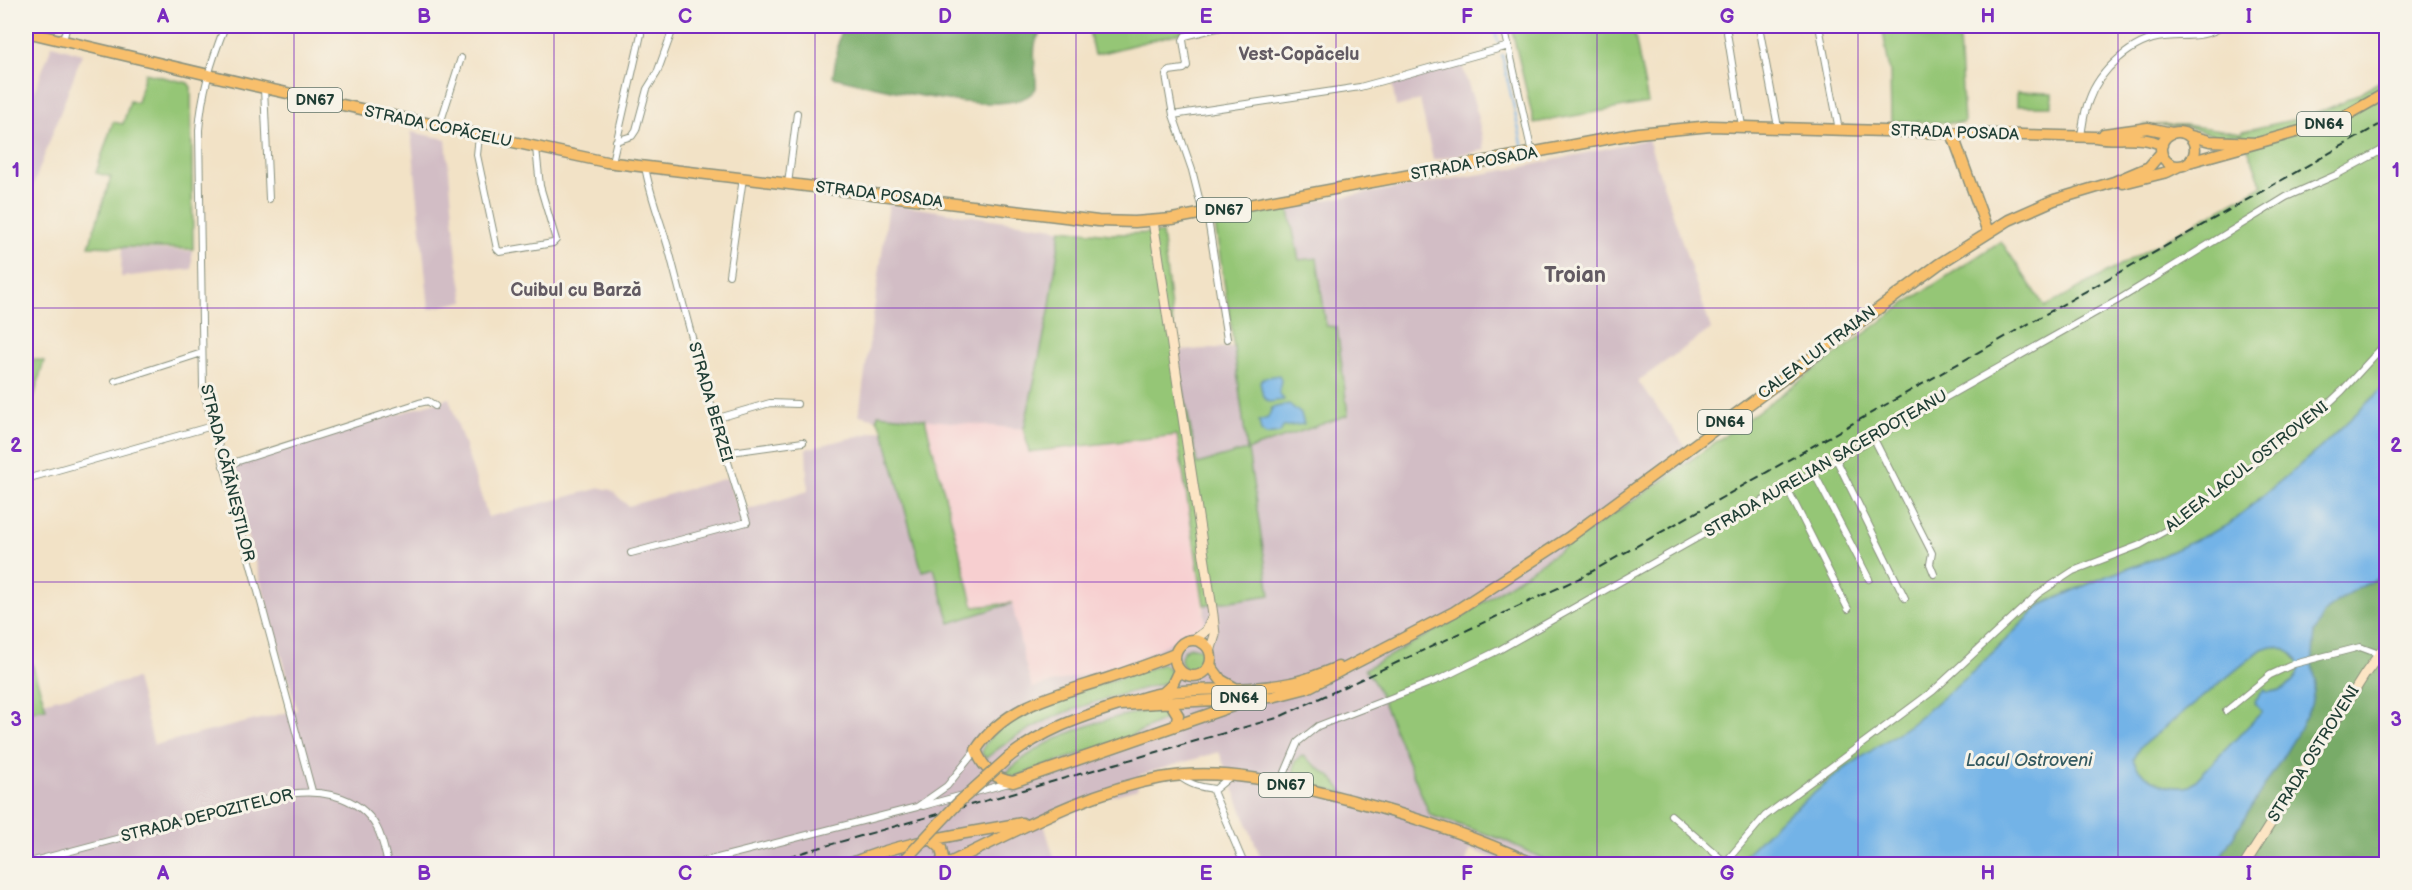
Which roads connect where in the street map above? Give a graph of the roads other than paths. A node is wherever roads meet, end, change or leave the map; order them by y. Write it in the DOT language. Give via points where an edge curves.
graph roads {
  1 [pos="68,26"];
  2 [pos="225,26"];
  3 [pos="640,26"];
  4 [pos="674,26"];
  5 [pos="1225,26"];
  6 [pos="1504,26"];
  7 [pos="1726,26"];
  8 [pos="1759,26"];
  9 [pos="1819,26"];
  10 [pos="2222,26"];
  11 [pos="26,32"];
  12 [pos="63,40"];
  13 [pos="1509,46"];
  14 [pos="461,58"];
  15 [pos="207,75"];
  16 [pos="264,88"];
  17 [pos="2386,93"];
  18 [pos="797,113"];
  19 [pos="1173,115"];
  20 [pos="1742,126"];
  21 [pos="439,127"];
  22 [pos="1778,127"];
  23 [pos="1839,130"];
  24 [pos="1952,133"];
  25 [pos="2172,133"];
  26 [pos="480,136"];
  27 [pos="2081,136"];
  28 [pos="2191,136"];
  29 [pos="2096,137"];
  30 [pos="616,141"];
  31 [pos="2256,143"];
  32 [pos="536,148"];
  33 [pos="2386,148"];
  34 [pos="2162,149"];
  35 [pos="1532,153"];
  36 [pos="609,162"];
  37 [pos="2184,164"];
  38 [pos="645,166"];
  39 [pos="743,178"];
  40 [pos="2114,182"];
  41 [pos="788,184"];
  42 [pos="269,200"];
  43 [pos="1205,213"];
  44 [pos="1153,221"];
  45 [pos="1988,232"];
  46 [pos="729,275"];
  47 [pos="1227,339"];
  48 [pos="2386,343"];
  49 [pos="202,353"];
  50 [pos="115,381"];
  51 [pos="797,404"];
  52 [pos="435,406"];
  53 [pos="715,419"];
  54 [pos="212,426"];
  55 [pos="1873,438"];
  56 [pos="803,442"];
  57 [pos="724,453"];
  58 [pos="1836,459"];
  59 [pos="223,466"];
  60 [pos="1813,471"];
  61 [pos="26,478"];
  62 [pos="1786,486"];
  63 [pos="631,553"];
  64 [pos="1934,574"];
  65 [pos="1869,579"];
  66 [pos="1905,598"];
  67 [pos="1848,609"];
  68 [pos="1214,615"];
  69 [pos="1194,640"];
  70 [pos="2386,645"];
  71 [pos="1210,652"];
  72 [pos="1176,654"];
  73 [pos="2379,654"];
  74 [pos="1351,664"];
  75 [pos="1210,665"];
  76 [pos="1179,670"];
  77 [pos="1239,689"];
  78 [pos="1163,693"];
  79 [pos="1258,698"];
  80 [pos="1170,702"];
  81 [pos="1120,705"];
  82 [pos="2226,711"];
  83 [pos="1176,725"];
  84 [pos="976,750"];
  85 [pos="1178,776"];
  86 [pos="1231,776"];
  87 [pos="1013,782"];
  88 [pos="1280,784"];
  89 [pos="1214,789"];
  90 [pos="312,792"];
  91 [pos="917,807"];
  92 [pos="1671,815"];
  93 [pos="1034,820"];
  94 [pos="932,840"];
  95 [pos="26,863"];
  96 [pos="388,864"];
  97 [pos="694,864"];
  98 [pos="849,864"];
  99 [pos="901,864"];
  100 [pos="940,864"];
  101 [pos="947,864"];
  102 [pos="1244,864"];
  103 [pos="1534,864"];
  104 [pos="1725,864"];
  105 [pos="2245,864"];
  1 -- 12 [label="street"];
  2 -- 15 [label="street, STRADA CĂTĂNEȘTILOR"];
  3 -- 30 [label="street"];
  4 -- 30 [label="street" via="645,96 636,130 632,136"];
  5 -- 19 [label="street" via="1185,36 1187,66 1166,75"];
  6 -- 13 [label="street"];
  7 -- 20 [label="street"];
  8 -- 22 [label="street"];
  9 -- 23 [label="street"];
  10 -- 27 [label="street" via="2197,34 2153,38 2120,59 2093,90"];
  11 -- 12 [label="main road, STRADA COPĂCELU / DN67"];
  12 -- 15 [label="main road, STRADA COPĂCELU / DN67"];
  13 -- 19 [label="street" via="1360,87"];
  13 -- 35 [label="street"];
  14 -- 21 [label="street"];
  15 -- 16 [label="main road, STRADA COPĂCELU / DN67"];
  15 -- 49 [label="street, STRADA CĂTĂNEȘTILOR" via="199,130"];
  16 -- 21 [label="main road, STRADA COPĂCELU / DN67"];
  16 -- 42 [label="street"];
  17 -- 31 [label="main road, CALEA LUI TRAIAN / DN64" via="2342,118"];
  18 -- 41 [label="street"];
  19 -- 43 [label="street"];
  20 -- 22 [label="main road, STRADA POSADA / DN67"];
  20 -- 35 [label="main road, STRADA POSADA / DN67" via="1662,129"];
  21 -- 26 [label="main road, STRADA COPĂCELU / DN67"];
  22 -- 23 [label="main road, STRADA POSADA / DN67"];
  23 -- 24 [label="main road, STRADA POSADA / DN67"];
  24 -- 27 [label="main road, STRADA POSADA / DN67"];
  24 -- 45 [label="main road"];
  25 -- 28 [label="main road" via="2180,131"];
  25 -- 29 [label="main road, STRADA POSADA / DN67" via="2148,128"];
  25 -- 34 [label="main road" via="2165,137"];
  26 -- 32 [label="main road, STRADA COPĂCELU / DN67"];
  26 -- 32 [label="street" via="477,155 500,252 556,240 540,186"];
  27 -- 29 [label="main road, STRADA POSADA / DN67"];
  28 -- 31 [label="main road, CALEA LUI TRAIAN / DN64"];
  28 -- 37 [label="main road" via="2196,147 2193,158"];
  29 -- 34 [label="main road, STRADA POSADA / DN67" via="2147,139"];
  30 -- 36 [label="street"];
  31 -- 37 [label="main road, CALEA LUI TRAIAN / DN64"];
  32 -- 36 [label="main road, STRADA COPĂCELU / DN67"];
  33 -- 55 [label="street, STRADA AURELIAN SACERDOȚEANU" via="2286,197 2118,300"];
  34 -- 37 [label="main road" via="2168,163"];
  34 -- 40 [label="main road, CALEA LUI TRAIAN / DN64" via="2149,166"];
  35 -- 43 [label="main road, STRADA POSADA / DN67"];
  36 -- 38 [label="main road, STRADA POSADA / DN67"];
  37 -- 40 [label="main road, CALEA LUI TRAIAN / DN64" via="2168,172"];
  38 -- 39 [label="main road, STRADA POSADA / DN67"];
  38 -- 53 [label="street, STRADA BERZEI"];
  39 -- 41 [label="main road, STRADA POSADA / DN67"];
  39 -- 46 [label="street"];
  40 -- 45 [label="main road, CALEA LUI TRAIAN / DN64" via="2054,200"];
  41 -- 44 [label="main road, STRADA POSADA / DN67" via="1081,220"];
  43 -- 44 [label="main road, STRADA POSADA / DN67"];
  43 -- 47 [label="street"];
  44 -- 68 [label="street"];
  45 -- 74 [label="main road, CALEA LUI TRAIAN / DN64" via="1919,278 1519,571 1454,612"];
  48 -- 104 [label="street, ALEEA LACUL OSTROVENI" via="2313,418 2181,522 2140,545 2085,565 2025,605 1911,708 1765,816"];
  49 -- 50 [label="street"];
  49 -- 54 [label="street, STRADA CĂTĂNEȘTILOR" via="203,388"];
  51 -- 53 [label="street" via="770,404"];
  52 -- 59 [label="street" via="428,401 420,402"];
  53 -- 57 [label="street, STRADA BERZEI"];
  54 -- 59 [label="street, STRADA CĂTĂNEȘTILOR"];
  54 -- 61 [label="street"];
  55 -- 58 [label="street, STRADA AURELIAN SACERDOȚEANU"];
  55 -- 64 [label="street" via="1932,554 1929,564"];
  56 -- 57 [label="street"];
  57 -- 63 [label="street, STRADA BERZEI" via="747,522"];
  58 -- 60 [label="street, STRADA AURELIAN SACERDOȚEANU"];
  58 -- 66 [label="street"];
  59 -- 90 [label="street, STRADA CĂTĂNEȘTILOR"];
  60 -- 62 [label="street, STRADA AURELIAN SACERDOȚEANU"];
  60 -- 65 [label="street"];
  62 -- 67 [label="street"];
  62 -- 88 [label="street, STRADA AURELIAN SACERDOȚEANU" via="1484,658 1318,726 1298,742"];
  68 -- 69 [label="street" via="1206,631"];
  68 -- 71 [label="street" via="1215,635"];
  69 -- 71 [label="main road"];
  69 -- 72 [label="main road" via="1180,645"];
  70 -- 73 [label="street, STRADA OSTROVENI"];
  71 -- 75 [label="main road"];
  72 -- 76 [label="main road"];
  72 -- 84 [label="main road" via="1029,705 993,728"];
  73 -- 82 [label="street" via="2360,646 2294,664 2270,675"];
  73 -- 105 [label="street, STRADA OSTROVENI"];
  74 -- 77 [label="main road, CALEA LUI TRAIAN / DN64" via="1290,684"];
  74 -- 79 [label="main road, CALEA LUI TRAIAN / DN64" via="1307,688"];
  75 -- 76 [label="main road" via="1196,676"];
  75 -- 77 [label="main road" via="1221,680"];
  76 -- 78 [label="main road"];
  77 -- 78 [label="main road, CALEA LUI TRAIAN / DN64"];
  78 -- 81 [label="main road, CALEA LUI TRAIAN / DN64"];
  79 -- 80 [label="main road, CALEA LUI TRAIAN / DN64"];
  79 -- 83 [label="main road"];
  80 -- 81 [label="main road, CALEA LUI TRAIAN / DN64"];
  80 -- 83 [label="main road" via="1177,711"];
  81 -- 99 [label="main road, CALEA LUI TRAIAN / DN64, bridge" via="1037,736 966,796"];
  83 -- 87 [label="main road"];
  84 -- 87 [label="main road" via="993,775"];
  84 -- 91 [label="street" via="947,786"];
  85 -- 86 [label="main road, DN67"];
  85 -- 89 [label="street" via="1187,783"];
  85 -- 93 [label="main road, DN67" via="1128,785"];
  86 -- 88 [label="main road, DN67"];
  86 -- 89 [label="street"];
  87 -- 91 [label="street"];
  88 -- 103 [label="main road, DN67" via="1406,815"];
  89 -- 102 [label="street"];
  90 -- 95 [label="street, STRADA DEPOZITELOR" via="278,796"];
  90 -- 96 [label="street, STRADA DEPOZITELOR" via="345,800 372,819"];
  91 -- 97 [label="street"];
  92 -- 104 [label="street"];
  93 -- 94 [label="main road, DN67"];
  93 -- 101 [label="main road, DN67"];
  94 -- 98 [label="main road, DN67"];
  94 -- 100 [label="main road" via="941,848"];
}
